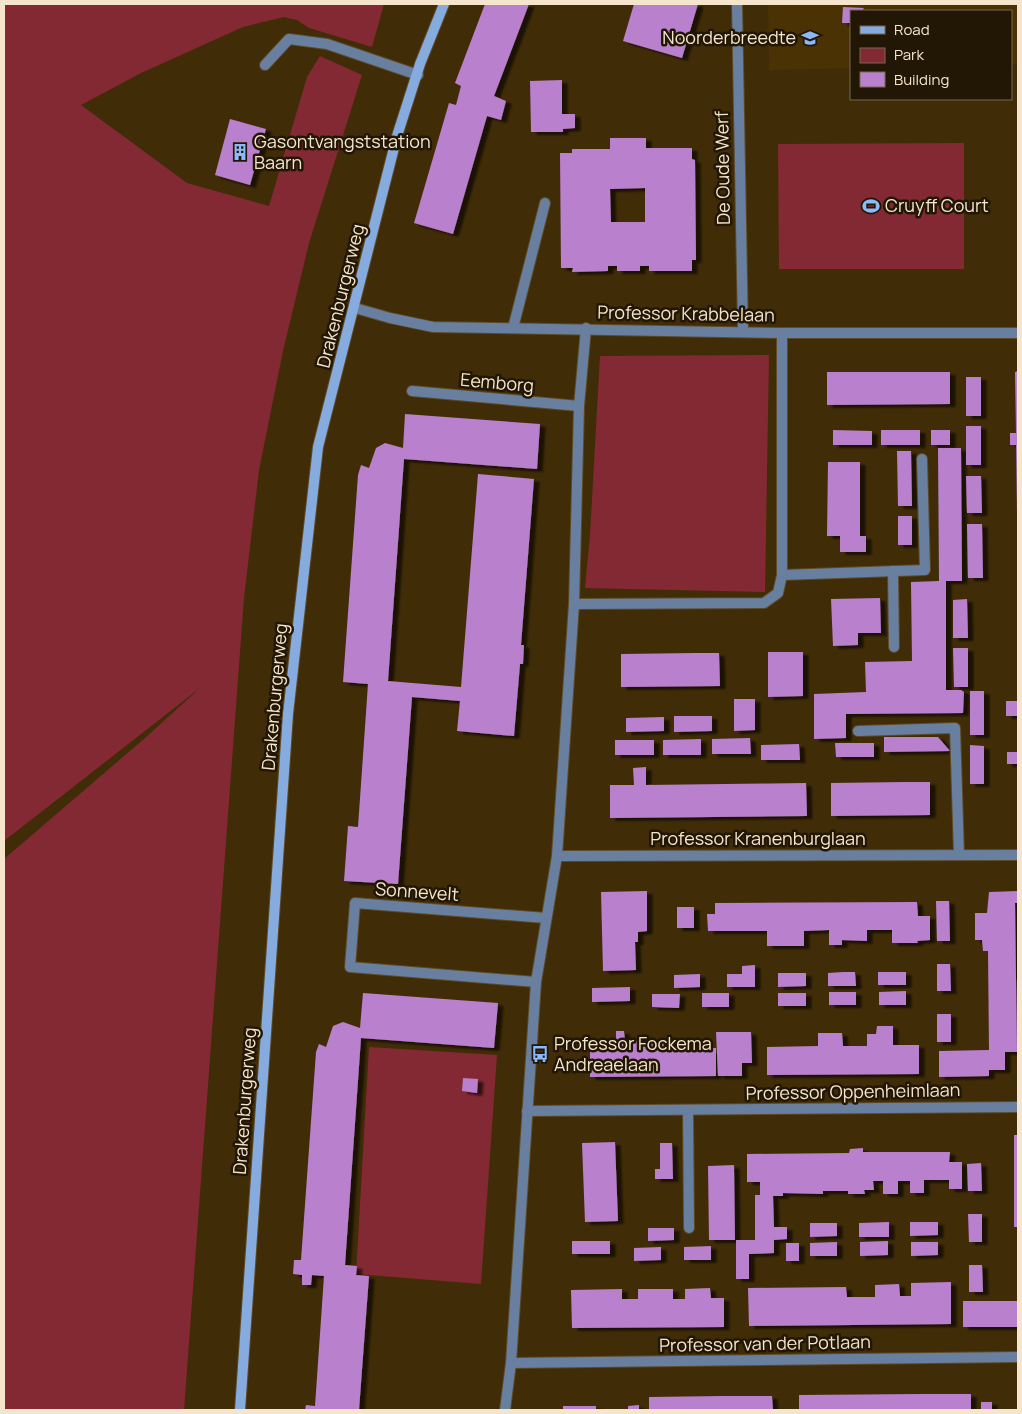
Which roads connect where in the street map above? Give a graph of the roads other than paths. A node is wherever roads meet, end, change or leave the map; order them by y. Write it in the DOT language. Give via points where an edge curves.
graph roads {
  1 [pos="444,4"];
  2 [pos="736,4"];
  3 [pos="265,65"];
  4 [pos="418,75"];
  5 [pos="545,203"];
  6 [pos="355,308"];
  7 [pos="513,328"];
  8 [pos="586,328"];
  9 [pos="743,332"];
  10 [pos="782,333"];
  11 [pos="1018,333"];
  12 [pos="412,391"];
  13 [pos="580,406"];
  14 [pos="922,459"];
  15 [pos="893,571"];
  16 [pos="782,575"];
  17 [pos="574,604"];
  18 [pos="894,647"];
  19 [pos="858,730"];
  20 [pos="959,855"];
  21 [pos="1018,855"];
  22 [pos="557,856"];
  23 [pos="546,918"];
  24 [pos="536,982"];
  25 [pos="1018,1107"];
  26 [pos="688,1110"];
  27 [pos="527,1111"];
  28 [pos="689,1228"];
  29 [pos="1018,1357"];
  30 [pos="511,1363"];
  31 [pos="240,1410"];
  32 [pos="505,1410"];
  1 -- 4 [label="main road, Drakenburgerweg"];
  2 -- 9 [label="street, De Oude Werf"];
  3 -- 4 [label="street" via="289,39 327,44"];
  4 -- 6 [label="main road, Drakenburgerweg" via="397,136"];
  5 -- 7 [label="street"];
  6 -- 7 [label="street, Professor Krabbelaan" via="433,327"];
  6 -- 31 [label="main road, Drakenburgerweg" via="318,447 288,714"];
  7 -- 8 [label="street, Professor Krabbelaan"];
  8 -- 9 [label="street, Professor Krabbelaan"];
  8 -- 13 [label="street"];
  9 -- 10 [label="street, Professor Krabbelaan"];
  10 -- 11 [label="street, Professor Krabbelaan"];
  10 -- 16 [label="street"];
  12 -- 13 [label="street, Eemborg"];
  13 -- 17 [label="street"];
  14 -- 15 [label="street" via="925,570"];
  15 -- 16 [label="street"];
  15 -- 18 [label="street"];
  16 -- 17 [label="street" via="778,593 764,603"];
  17 -- 22 [label="street"];
  19 -- 20 [label="street" via="955,728"];
  20 -- 21 [label="street, Professor Kranenburglaan"];
  20 -- 22 [label="street, Professor Kranenburglaan"];
  22 -- 23 [label="street"];
  23 -- 24 [label="street"];
  23 -- 24 [label="street, Sonnevelt" via="355,904 350,967"];
  24 -- 27 [label="street"];
  25 -- 26 [label="street, Professor Oppenheimlaan"];
  26 -- 27 [label="street, Professor Oppenheimlaan"];
  26 -- 28 [label="street"];
  27 -- 30 [label="street"];
  29 -- 30 [label="street, Professor van der Potlaan"];
  30 -- 32 [label="street"];
}
